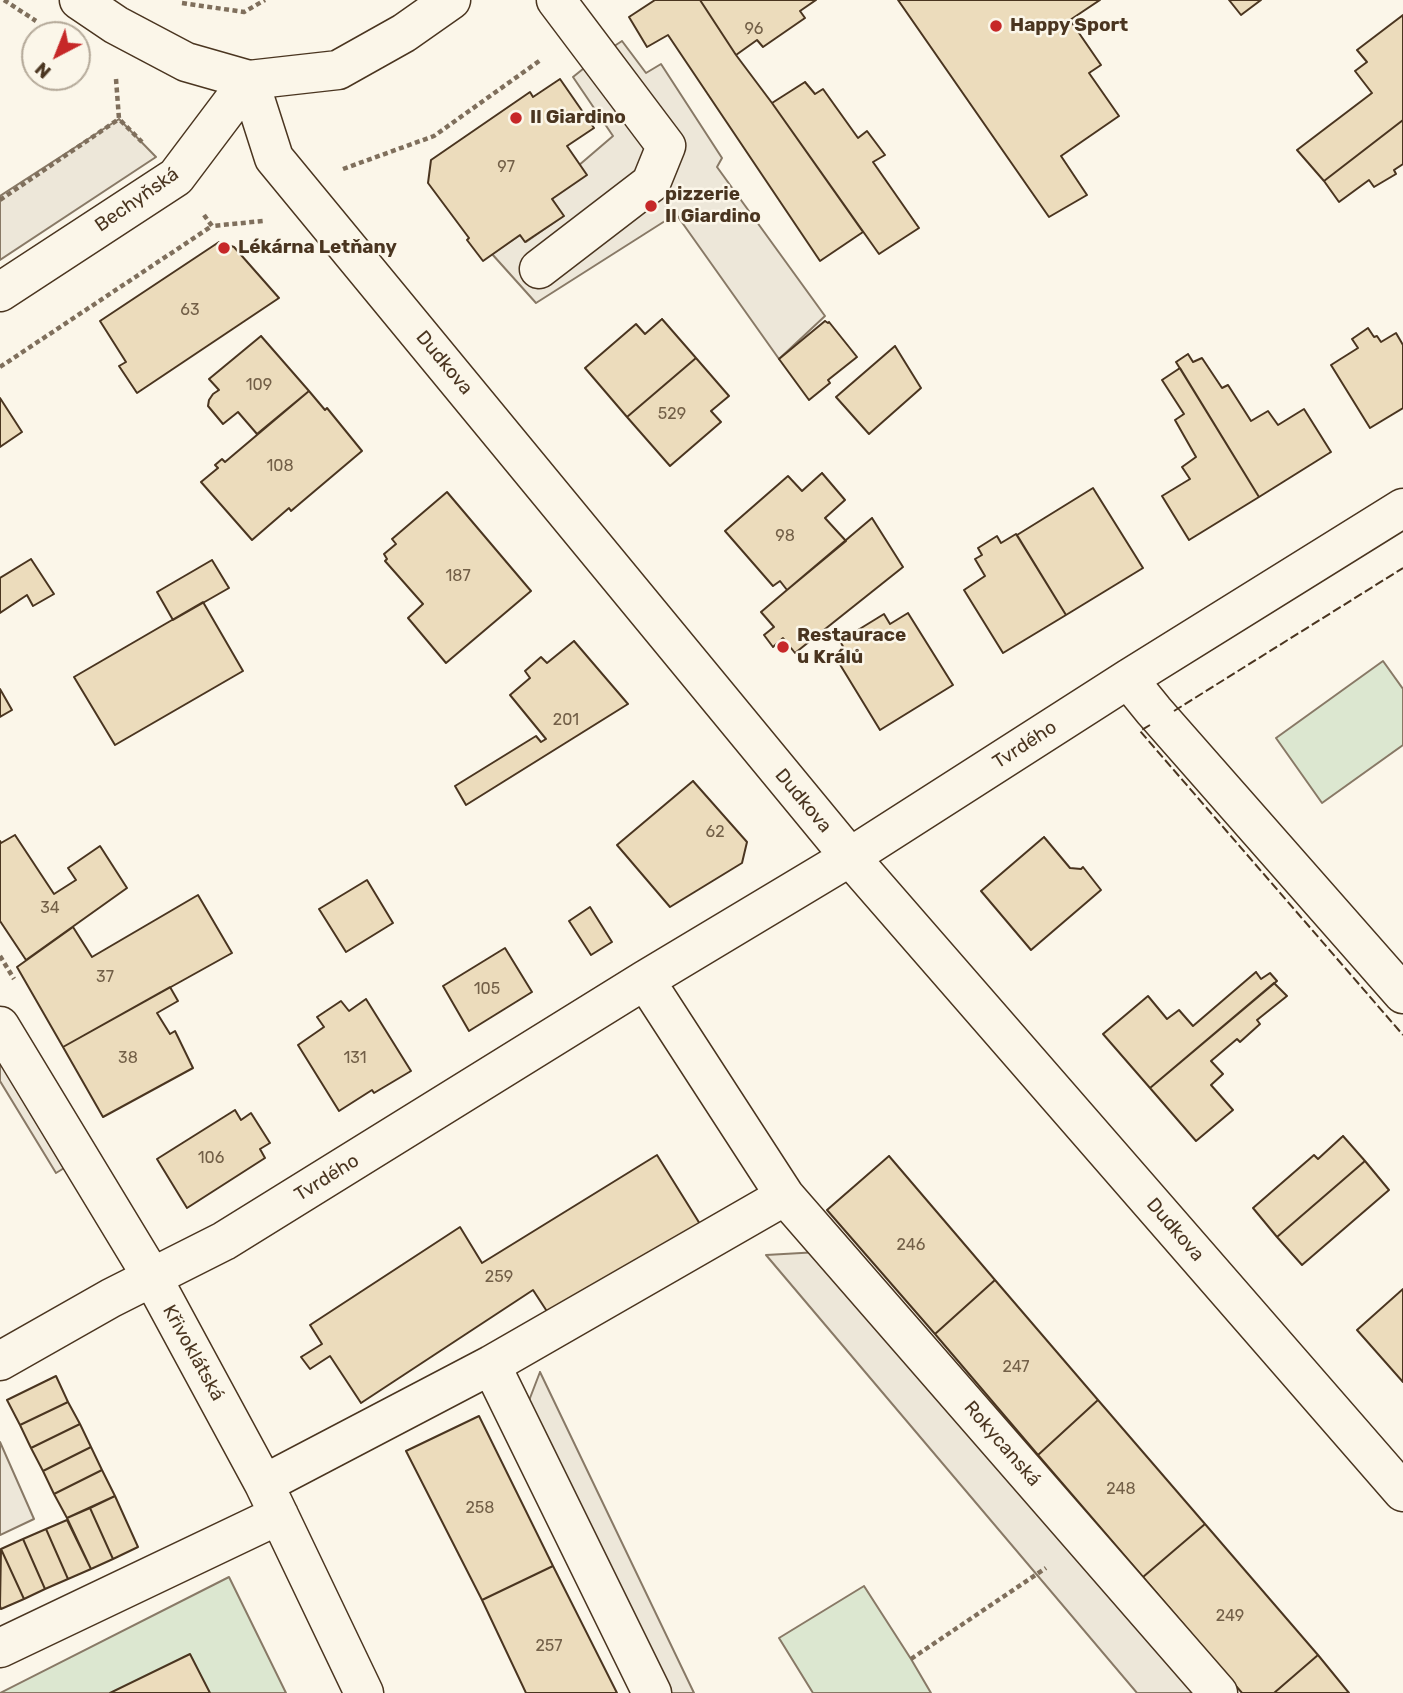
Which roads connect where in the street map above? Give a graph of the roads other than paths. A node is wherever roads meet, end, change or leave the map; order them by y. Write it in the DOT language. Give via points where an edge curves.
graph roads {
  1 [pos="79,0"];
  2 [pos="451,0"];
  3 [pos="556,0"];
  4 [pos="249,80"];
  5 [pos="539,269"];
  6 [pos="0,292"];
  7 [pos="1403,508"];
  8 [pos="1128,679"];
  9 [pos="850,857"];
  10 [pos="645,980"];
  11 [pos="1403,994"];
  12 [pos="0,1026"];
  13 [pos="785,1196"];
  14 [pos="152,1277"];
  15 [pos="0,1361"];
  16 [pos="491,1365"];
  17 [pos="1403,1492"];
  18 [pos="272,1500"];
  19 [pos="0,1648"];
  20 [pos="364,1693"];
  21 [pos="652,1693"];
  22 [pos="1218,1693"];
  1 -- 4 [label="street" via="186,62"];
  2 -- 4 [label="street" via="338,70"];
  3 -- 5 [label="street" via="666,146 651,183"];
  4 -- 6 [label="street, Bechyňská" via="176,177"];
  4 -- 9 [label="street, Dudkova" via="274,158"];
  7 -- 8 [label="street, Tvrdého"];
  8 -- 9 [label="street, Tvrdého"];
  8 -- 11 [label="street"];
  9 -- 10 [label="street, Tvrdého"];
  9 -- 17 [label="street, Dudkova"];
  10 -- 13 [label="street"];
  10 -- 14 [label="street, Tvrdého" via="224,1241"];
  12 -- 14 [label="street, Křivoklátská"];
  13 -- 16 [label="street"];
  13 -- 22 [label="street, Rokycanská"];
  14 -- 15 [label="street, Tvrdého"];
  14 -- 18 [label="street, Křivoklátská"];
  16 -- 18 [label="street"];
  16 -- 21 [label="street"];
  18 -- 19 [label="street"];
  18 -- 20 [label="street, Křivoklátská"];
}
